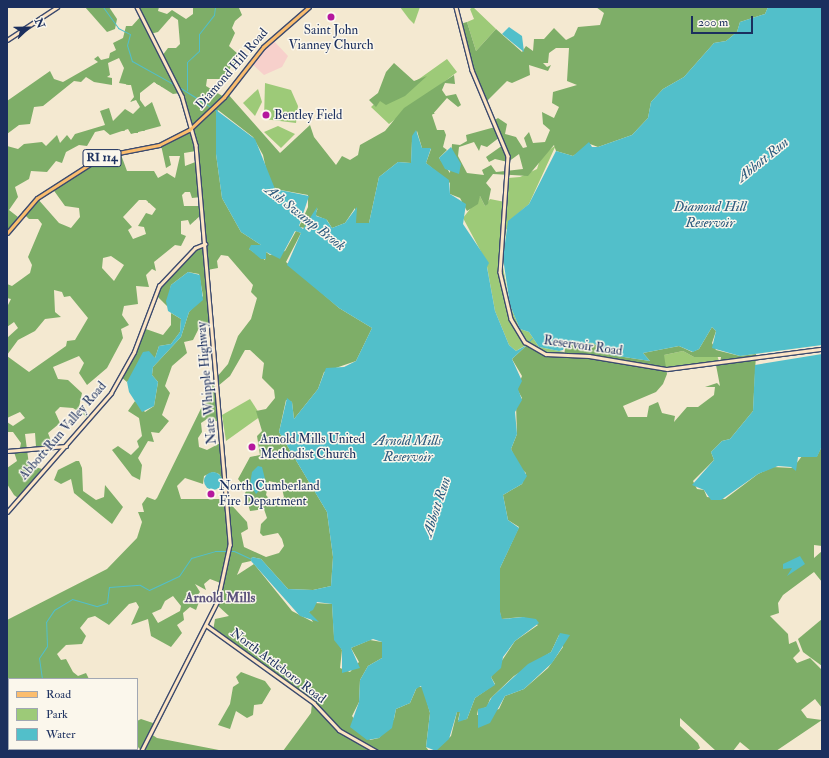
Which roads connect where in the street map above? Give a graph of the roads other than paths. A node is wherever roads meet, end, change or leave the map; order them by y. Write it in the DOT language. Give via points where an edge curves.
graph roads {
  1 [pos="57,7"];
  2 [pos="137,7"];
  3 [pos="309,7"];
  4 [pos="456,7"];
  5 [pos="7,40"];
  6 [pos="192,128"];
  7 [pos="7,233"];
  8 [pos="205,244"];
  9 [pos="822,349"];
  10 [pos="66,446"];
  11 [pos="7,452"];
  12 [pos="7,512"];
  13 [pos="206,625"];
  14 [pos="142,751"];
  15 [pos="376,751"];
  1 -- 5 [label="street"];
  2 -- 6 [label="street, Nate Whipple Highway" via="176,83"];
  3 -- 6 [label="main road, Diamond Hill Road / RI 114" via="263,47 214,108"];
  4 -- 9 [label="street, Reservoir Road" via="472,70 508,156 500,272 511,321 528,345 551,355 589,356 667,369"];
  6 -- 7 [label="main road, Diamond Hill Road / RI 114" via="168,142 113,154 90,164 37,198"];
  6 -- 8 [label="street, Nate Whipple Highway"];
  8 -- 10 [label="street, Abbott Run Valley Road" via="195,248 161,283 119,381"];
  8 -- 13 [label="street, Nate Whipple Highway" via="230,548 221,592"];
  10 -- 11 [label="street"];
  10 -- 12 [label="street, Abbott Run Valley Road"];
  13 -- 14 [label="street, Nate Whipple Highway"];
  13 -- 15 [label="street, North Attleboro Road" via="314,704 339,730"];
}
